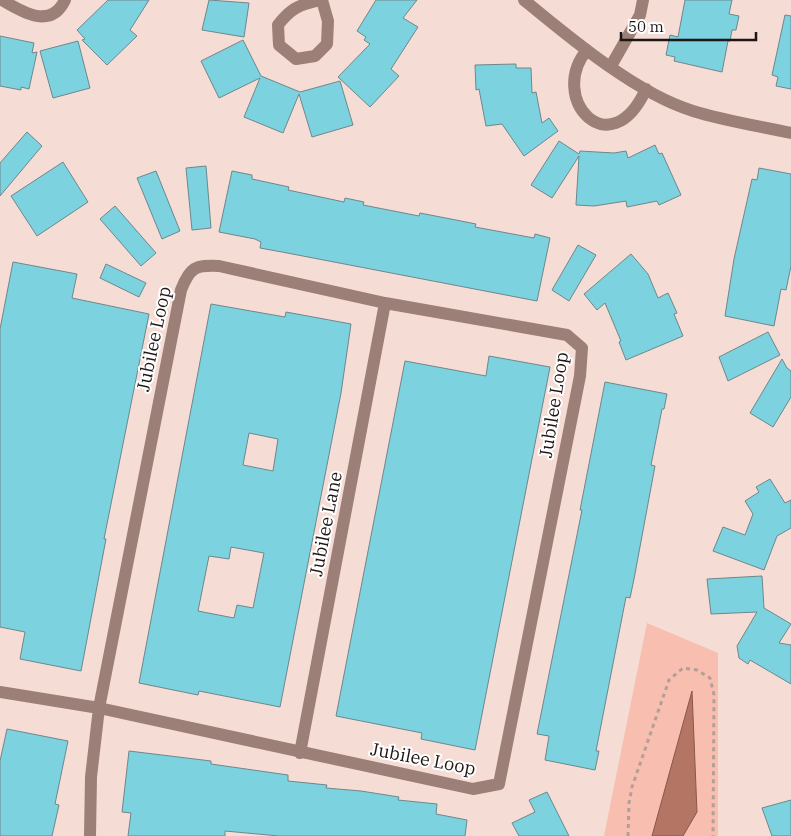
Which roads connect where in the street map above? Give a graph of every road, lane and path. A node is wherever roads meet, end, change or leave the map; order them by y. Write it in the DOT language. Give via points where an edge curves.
graph roads {
  1 [pos="2,0"];
  2 [pos="66,0"];
  3 [pos="321,0"];
  4 [pos="524,0"];
  5 [pos="643,0"];
  6 [pos="586,50"];
  7 [pos="611,66"];
  8 [pos="646,89"];
  9 [pos="791,133"];
  10 [pos="385,303"];
  11 [pos="0,692"];
  12 [pos="99,708"];
  13 [pos="300,752"];
  14 [pos="90,836"];
  15 [pos="628,836"];
  16 [pos="713,836"];
  1 -- 2 [label="street" via="35,17 55,12"];
  3 -- 3 [label="street" via="288,12 278,25 279,45 296,59 316,56 328,44 328,21"];
  4 -- 6 [label="street"];
  5 -- 7 [label="street" via="640,15"];
  6 -- 7 [label="street"];
  6 -- 8 [label="street" via="575,74 574,88 583,114 594,122 606,125 619,122 638,106"];
  7 -- 8 [label="street"];
  8 -- 9 [label="street" via="692,111"];
  10 -- 12 [label="street, Jubilee Loop" via="219,266 200,265 188,273 181,290"];
  10 -- 13 [label="street, Jubilee Lane"];
  10 -- 13 [label="street, Jubilee Loop" via="567,335 582,348 580,376 499,784 473,789"];
  11 -- 12 [label="street"];
  12 -- 13 [label="street, Jubilee Loop"];
  12 -- 14 [label="street" via="90,777"];
  15 -- 16 [label="path" via="632,787 668,680 683,668 697,670 710,678 714,696"];
}
